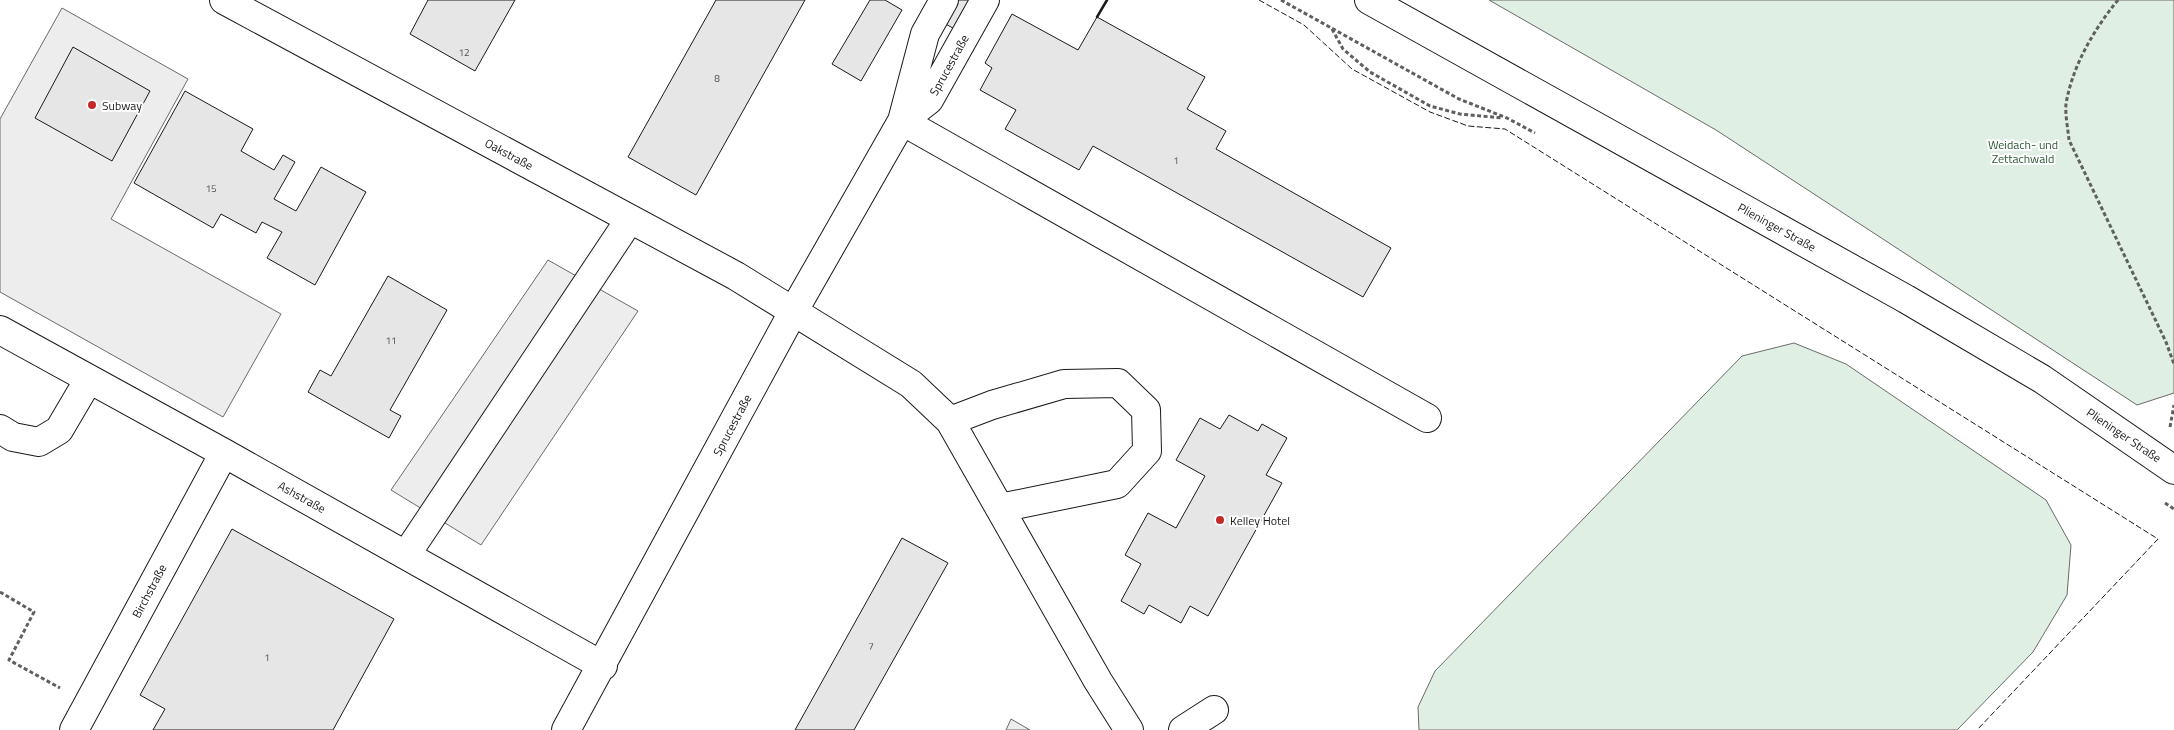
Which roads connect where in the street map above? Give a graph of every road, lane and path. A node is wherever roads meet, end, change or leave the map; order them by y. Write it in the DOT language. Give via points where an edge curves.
graph roads {
  1 [pos="224,0"];
  2 [pos="944,0"];
  3 [pos="985,0"];
  4 [pos="1281,0"];
  5 [pos="1370,0"];
  6 [pos="2118,0"];
  7 [pos="1331,28"];
  8 [pos="1507,118"];
  9 [pos="902,121"];
  10 [pos="1542,137"];
  11 [pos="630,219"];
  12 [pos="793,312"];
  13 [pos="0,330"];
  14 [pos="2174,364"];
  15 [pos="89,379"];
  16 [pos="1427,418"];
  17 [pos="950,421"];
  18 [pos="0,429"];
  19 [pos="224,453"];
  20 [pos="2174,470"];
  21 [pos="2158,498"];
  22 [pos="1000,508"];
  23 [pos="2174,509"];
  24 [pos="406,555"];
  25 [pos="0,592"];
  26 [pos="603,666"];
  27 [pos="89,704"];
  28 [pos="1214,710"];
  29 [pos="74,730"];
  30 [pos="566,730"];
  31 [pos="1129,730"];
  32 [pos="1183,730"];
  1 -- 11 [label="street, Oakstraße"];
  2 -- 9 [label="street, Sprucestraße" via="925,34"];
  3 -- 9 [label="street, Sprucestraße" via="929,100"];
  4 -- 7 [label="path"];
  5 -- 20 [label="street, Plieninger Straße" via="1906,299 2042,379"];
  6 -- 14 [label="path" via="2078,63 2066,105 2068,140"];
  7 -- 8 [label="path" via="1459,99"];
  7 -- 8 [label="path" via="1342,49 1370,72 1430,106 1460,114"];
  8 -- 10 [label="path"];
  9 -- 12 [label="street, Sprucestraße"];
  9 -- 16 [label="street"];
  11 -- 12 [label="street, Oakstraße" via="736,276"];
  11 -- 24 [label="street"];
  12 -- 17 [label="street, Oakstraße" via="911,384"];
  12 -- 26 [label="street, Sprucestraße"];
  13 -- 15 [label="street, Ashstraße"];
  15 -- 18 [label="street" via="59,430 39,442 13,437"];
  15 -- 19 [label="street, Ashstraße"];
  17 -- 22 [label="street, Oakstraße"];
  17 -- 22 [label="street" via="1064,384 1118,383 1146,410 1146,451 1117,484"];
  19 -- 24 [label="street, Ashstraße"];
  19 -- 27 [label="street, Birchstraße"];
  21 -- 23 [label="path"];
  22 -- 31 [label="street, Oakstraße"];
  24 -- 26 [label="street, Ashstraße"];
  25 -- 27 [label="path" via="34,612 10,660"];
  26 -- 30 [label="street, Sprucestraße"];
  27 -- 29 [label="street, Birchstraße"];
  28 -- 32 [label="street"];
}
